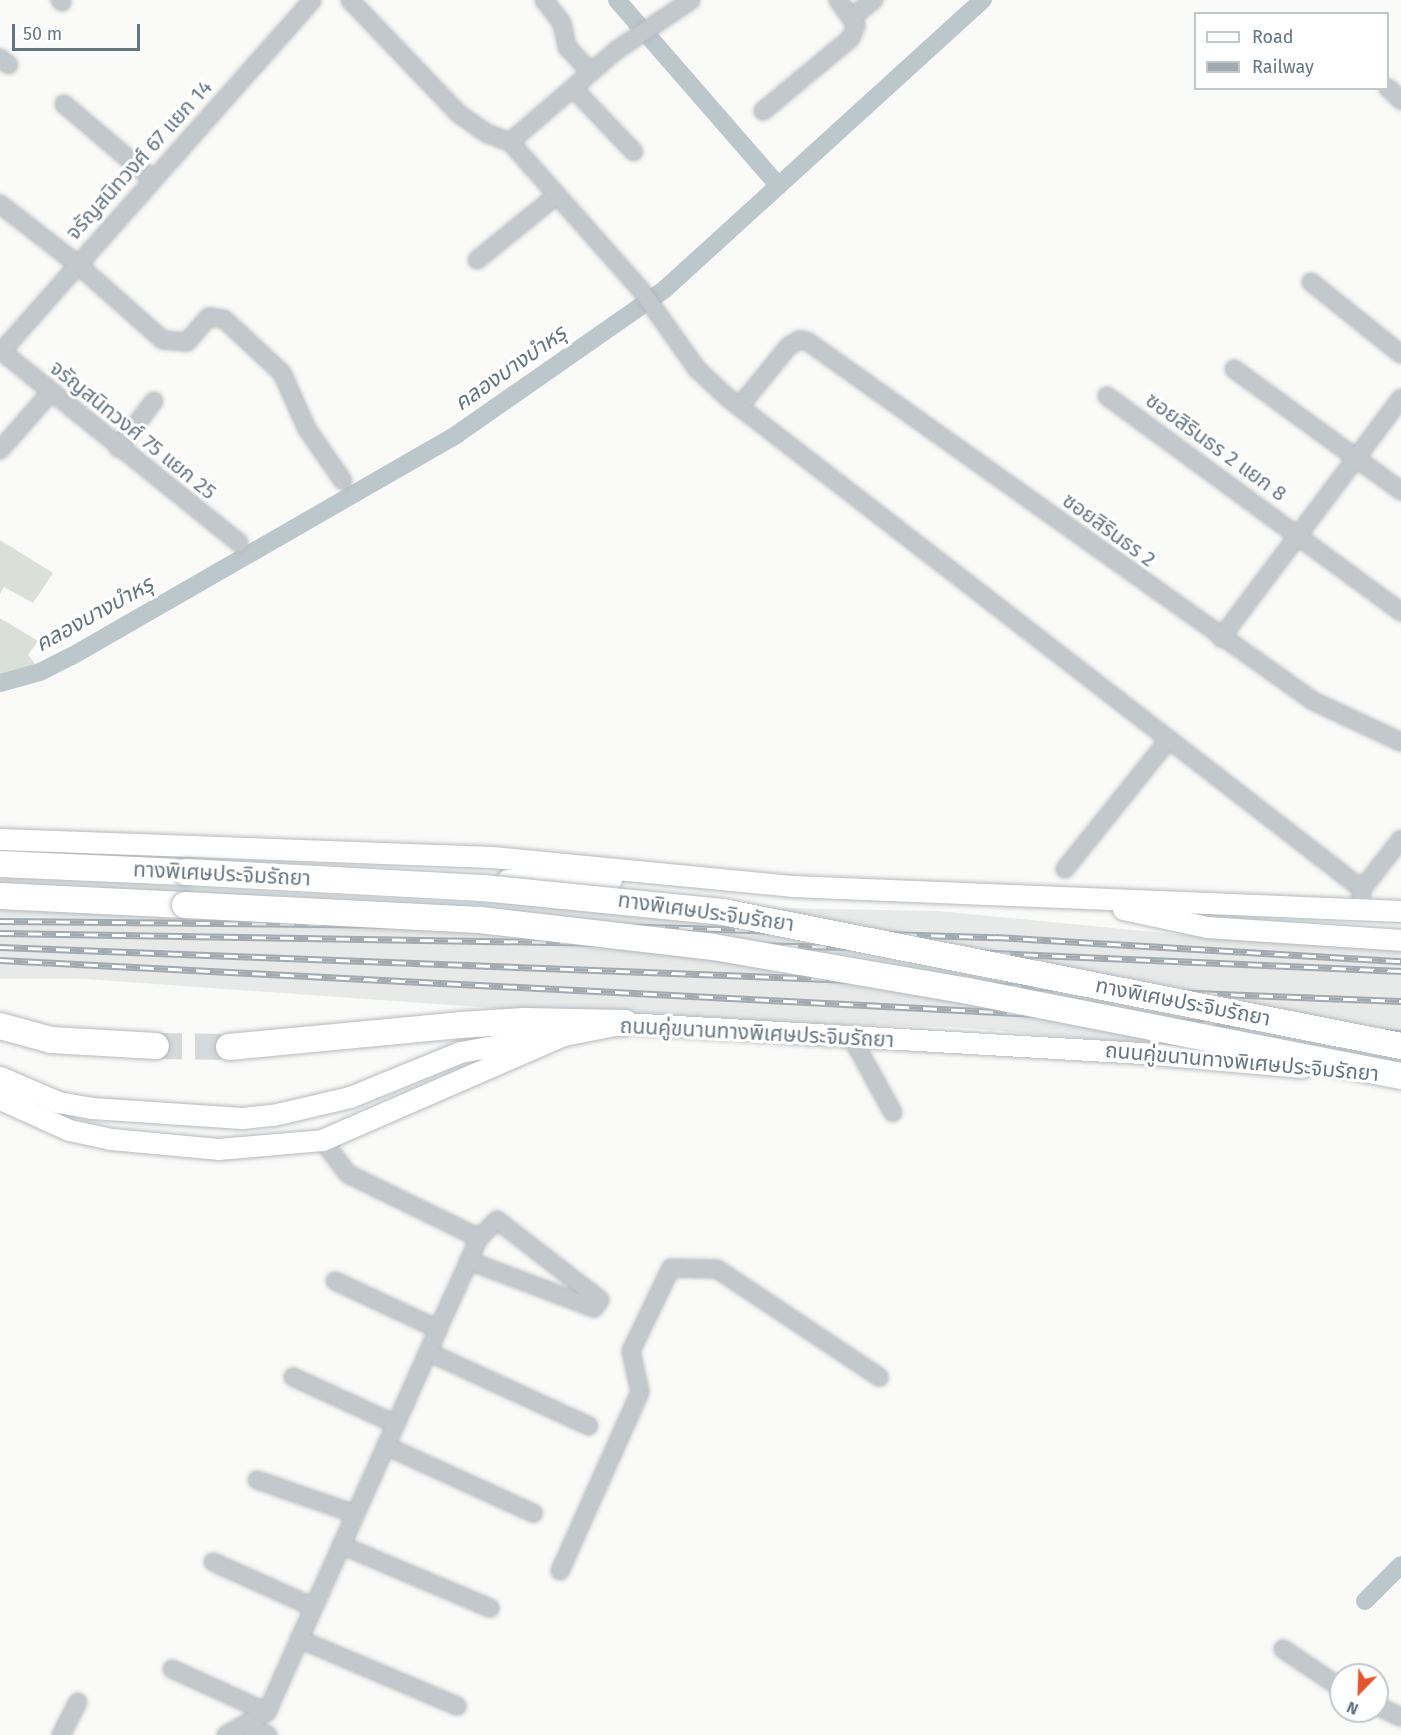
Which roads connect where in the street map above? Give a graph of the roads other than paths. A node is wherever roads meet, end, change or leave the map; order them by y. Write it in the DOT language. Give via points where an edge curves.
graph roads {
  1 [pos="312,0"];
  2 [pos="351,0"];
  3 [pos="544,0"];
  4 [pos="691,0"];
  5 [pos="838,0"];
  6 [pos="874,0"];
  7 [pos="852,17"];
  8 [pos="591,73"];
  9 [pos="573,88"];
  10 [pos="1389,89"];
  11 [pos="1401,100"];
  12 [pos="64,104"];
  13 [pos="763,111"];
  14 [pos="510,142"];
  15 [pos="634,152"];
  16 [pos="152,179"];
  17 [pos="557,195"];
  18 [pos="0,204"];
  19 [pos="477,260"];
  20 [pos="77,264"];
  21 [pos="1311,282"];
  22 [pos="1398,346"];
  23 [pos="1,350"];
  24 [pos="1234,369"];
  25 [pos="50,393"];
  26 [pos="1107,396"];
  27 [pos="1401,399"];
  28 [pos="154,401"];
  29 [pos="739,406"];
  30 [pos="118,448"];
  31 [pos="0,450"];
  32 [pos="1356,457"];
  33 [pos="343,481"];
  34 [pos="1401,490"];
  35 [pos="1298,535"];
  36 [pos="239,543"];
  37 [pos="1401,612"];
  38 [pos="1221,638"];
  39 [pos="1169,739"];
  40 [pos="1401,742"];
  41 [pos="0,839"];
  42 [pos="1401,839"];
  43 [pos="0,855"];
  44 [pos="0,864"];
  45 [pos="1065,869"];
  46 [pos="690,878"];
  47 [pos="0,896"];
  48 [pos="1082,898"];
  49 [pos="1361,899"];
  50 [pos="1401,911"];
  51 [pos="1401,940"];
  52 [pos="625,1023"];
  53 [pos="0,1026"];
  54 [pos="564,1035"];
  55 [pos="852,1038"];
  56 [pos="156,1046"];
  57 [pos="1401,1046"];
  58 [pos="230,1047"];
  59 [pos="1401,1076"];
  60 [pos="0,1077"];
  61 [pos="0,1099"];
  62 [pos="893,1113"];
  63 [pos="322,1140"];
  64 [pos="479,1238"];
  65 [pos="469,1261"];
  66 [pos="335,1281"];
  67 [pos="438,1329"];
  68 [pos="428,1352"];
  69 [pos="293,1377"];
  70 [pos="879,1377"];
  71 [pos="395,1424"];
  72 [pos="589,1426"];
  73 [pos="386,1446"];
  74 [pos="257,1480"];
  75 [pos="533,1513"];
  76 [pos="355,1514"];
  77 [pos="341,1545"];
  78 [pos="213,1562"];
  79 [pos="560,1571"];
  80 [pos="314,1607"];
  81 [pos="490,1608"];
  82 [pos="299,1639"];
  83 [pos="1283,1649"];
  84 [pos="172,1668"];
  85 [pos="1329,1680"];
  86 [pos="78,1702"];
  87 [pos="457,1706"];
  88 [pos="267,1712"];
  89 [pos="244,1725"];
  90 [pos="61,1735"];
  91 [pos="226,1735"];
  92 [pos="268,1735"];
  1 -- 16 [label="street, จรัญสนิทวงศ์ 67 แยก 14"];
  2 -- 14 [label="street" via="459,114 486,134"];
  3 -- 8 [label="street" via="562,23 567,47"];
  4 -- 8 [label="street"];
  5 -- 7 [label="street"];
  6 -- 7 [label="street"];
  7 -- 13 [label="street" via="856,30 851,38"];
  8 -- 9 [label="street"];
  9 -- 14 [label="street"];
  9 -- 15 [label="street"];
  10 -- 11 [label="street"];
  12 -- 16 [label="street"];
  14 -- 17 [label="street"];
  16 -- 20 [label="street, จรัญสนิทวงศ์ 67 แยก 14"];
  17 -- 19 [label="street"];
  17 -- 29 [label="street" via="658,311 697,369"];
  18 -- 20 [label="street"];
  20 -- 23 [label="street, จรัญสนิทวงศ์ 67 แยก 14"];
  20 -- 33 [label="street" via="164,340 187,342 209,317 224,319 282,373 307,429"];
  21 -- 22 [label="street"];
  23 -- 25 [label="street, จรัญสนิทวงศ์ 75 แยก 25"];
  24 -- 32 [label="street"];
  25 -- 30 [label="street, จรัญสนิทวงศ์ 75 แยก 25"];
  25 -- 31 [label="street"];
  26 -- 35 [label="street, ซอยสิรินธร 2 แยก 8"];
  27 -- 32 [label="street"];
  28 -- 30 [label="street"];
  29 -- 38 [label="street, ซอยสิรินธร 2" via="789,346 798,340 807,341"];
  29 -- 39 [label="street"];
  30 -- 36 [label="street, จรัญสนิทวงศ์ 75 แยก 25"];
  32 -- 34 [label="street"];
  32 -- 35 [label="street"];
  35 -- 37 [label="street, ซอยสิรินธร 2 แยก 8"];
  35 -- 38 [label="street"];
  38 -- 40 [label="street" via="1335,714"];
  39 -- 45 [label="street"];
  39 -- 49 [label="street"];
  41 -- 46 [label="main road" via="492,857"];
  42 -- 49 [label="street"];
  43 -- 46 [label="main road" via="504,880"];
  44 -- 57 [label="highway, ทางพิเศษประจิมรัถยา, bridge" via="483,888 723,912"];
  46 -- 48 [label="main road"];
  47 -- 59 [label="highway, ทางพิเศษประจิมรัถยา, bridge" via="349,912 613,933 833,966"];
  48 -- 49 [label="main road"];
  48 -- 51 [label="main road" via="1208,927"];
  49 -- 50 [label="main road"];
  52 -- 54 [label="main road, ถนนคู่ขนานทางพิเศษประจิมรัถยา"];
  52 -- 55 [label="main road, ถนนคู่ขนานทางพิเศษประจิมรัถยา"];
  52 -- 58 [label="highway" via="482,1024"];
  53 -- 56 [label="highway" via="51,1040"];
  54 -- 60 [label="main road" via="460,1052 320,1107 242,1118 58,1102"];
  54 -- 63 [label="main road, ถนนคู่ขนานทางพิเศษประจิมรัถยา"];
  55 -- 59 [label="main road, ถนนคู่ขนานทางพิเศษประจิมรัถยา" via="1142,1053"];
  55 -- 62 [label="street"];
  61 -- 63 [label="main road, ถนนคู่ขนานทางพิเศษประจิมรัถยา" via="69,1130 111,1139 218,1149"];
  63 -- 64 [label="street" via="348,1174"];
  64 -- 65 [label="street"];
  64 -- 65 [label="street" via="497,1221 600,1300 594,1308"];
  65 -- 67 [label="street"];
  66 -- 67 [label="street"];
  67 -- 68 [label="street"];
  68 -- 71 [label="street"];
  68 -- 72 [label="street"];
  69 -- 71 [label="street"];
  70 -- 79 [label="street" via="717,1269 671,1268 631,1351 640,1392"];
  71 -- 73 [label="street"];
  73 -- 75 [label="street"];
  73 -- 76 [label="street"];
  74 -- 76 [label="street"];
  76 -- 77 [label="street"];
  77 -- 80 [label="street"];
  77 -- 81 [label="street"];
  78 -- 80 [label="street"];
  80 -- 82 [label="street"];
  82 -- 87 [label="street"];
  82 -- 88 [label="street"];
  83 -- 85 [label="street"];
  84 -- 88 [label="street"];
  86 -- 90 [label="street"];
  88 -- 89 [label="street"];
  89 -- 91 [label="street"];
  89 -- 92 [label="street"];
}
